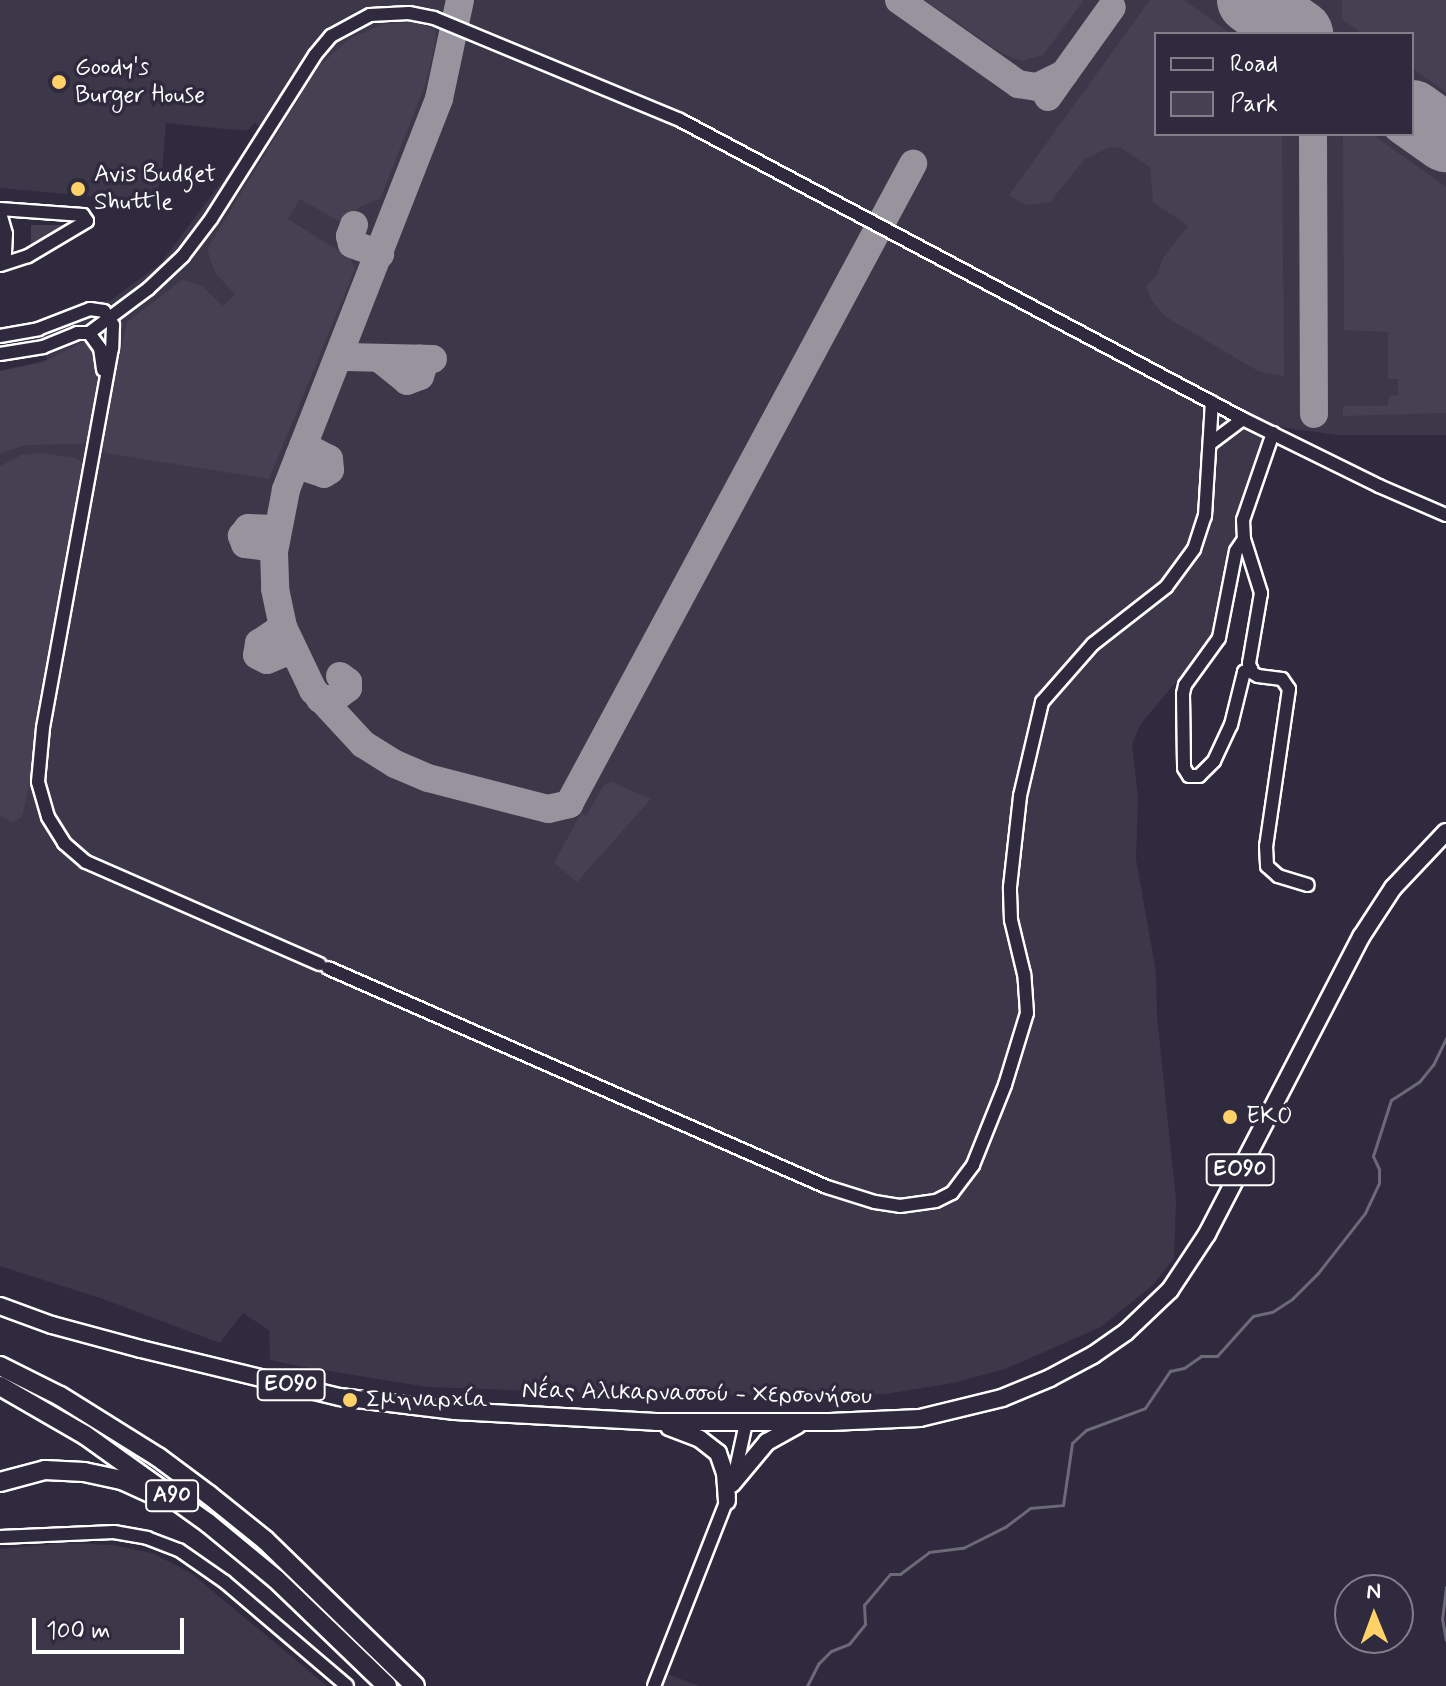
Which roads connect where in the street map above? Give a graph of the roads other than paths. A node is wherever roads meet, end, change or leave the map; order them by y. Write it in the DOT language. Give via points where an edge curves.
graph roads {
  1 [pos="0,211"];
  2 [pos="0,263"];
  3 [pos="110,316"];
  4 [pos="89,333"];
  5 [pos="3,335"];
  6 [pos="5,354"];
  7 [pos="104,391"];
  8 [pos="1212,402"];
  9 [pos="1243,419"];
  10 [pos="1273,433"];
  11 [pos="1211,443"];
  12 [pos="1446,515"];
  13 [pos="1244,539"];
  14 [pos="1251,669"];
  15 [pos="1446,832"];
  16 [pos="1308,885"];
  17 [pos="0,1306"];
  18 [pos="0,1354"];
  19 [pos="0,1366"];
  20 [pos="0,1386"];
  21 [pos="60,1396"];
  22 [pos="656,1422"];
  23 [pos="746,1423"];
  24 [pos="802,1423"];
  25 [pos="0,1482"];
  26 [pos="732,1484"];
  27 [pos="727,1501"];
  28 [pos="0,1537"];
  29 [pos="328,1627"];
  30 [pos="347,1686"];
  31 [pos="387,1686"];
  32 [pos="415,1686"];
  33 [pos="654,1686"];
  1 -- 2 [label="street" via="6,234"];
  1 -- 2 [label="street" via="83,215 87,221 28,256"];
  3 -- 4 [label="street"];
  3 -- 5 [label="street" via="90,309 38,329"];
  3 -- 7 [label="street" via="112,348"];
  3 -- 8 [label="street" via="183,256 331,36 370,15 409,13 434,18 680,120"];
  4 -- 6 [label="street"];
  4 -- 7 [label="street" via="100,348"];
  5 -- 6 [label="street"];
  7 -- 11 [label="street" via="41,736 38,782 44,809 59,836 86,862 827,1187 900,1206 952,1193 973,1165 1027,1013 1010,887 1020,796 1042,702 1093,644 1154,598 1186,563 1205,516"];
  8 -- 9 [label="street"];
  8 -- 11 [label="street"];
  9 -- 10 [label="street"];
  9 -- 11 [label="street"];
  10 -- 12 [label="street"];
  10 -- 13 [label="street" via="1243,520"];
  13 -- 14 [label="street" via="1261,593"];
  13 -- 14 [label="street" via="1236,551 1219,638 1185,685 1184,768 1189,776 1199,776 1214,761 1231,725 1244,672"];
  14 -- 16 [label="street" via="1258,676 1282,679 1289,689 1267,866 1278,876"];
  15 -- 24 [label="main road, Νέας Αλικαρνασσού - Χερσονήσου / ΕΟ90" via="1402,878 1361,937 1196,1251 1170,1290 1126,1332 1050,1378 975,1407 920,1418"];
  17 -- 22 [label="main road, Νέας Αλικαρνασσού - Χερσονήσου / ΕΟ90" via="141,1349 340,1397 480,1413"];
  18 -- 21 [label="highway"];
  19 -- 21 [label="highway, Α90"];
  20 -- 29 [label="highway, Α90" via="145,1476"];
  21 -- 32 [label="highway, Α90" via="158,1457 243,1522"];
  22 -- 23 [label="main road, Νέας Αλικαρνασσού - Χερσονήσου / ΕΟ90"];
  22 -- 27 [label="main road" via="700,1439 718,1453"];
  23 -- 24 [label="main road, Νέας Αλικαρνασσού - Χερσονήσου / ΕΟ90"];
  23 -- 26 [label="street"];
  24 -- 26 [label="main road" via="767,1442"];
  25 -- 29 [label="highway" via="45,1470 122,1480 179,1511"];
  26 -- 27 [label="street"];
  27 -- 33 [label="street"];
  28 -- 30 [label="street" via="100,1531 171,1546 225,1582"];
  29 -- 31 [label="highway, Α90"];
}
